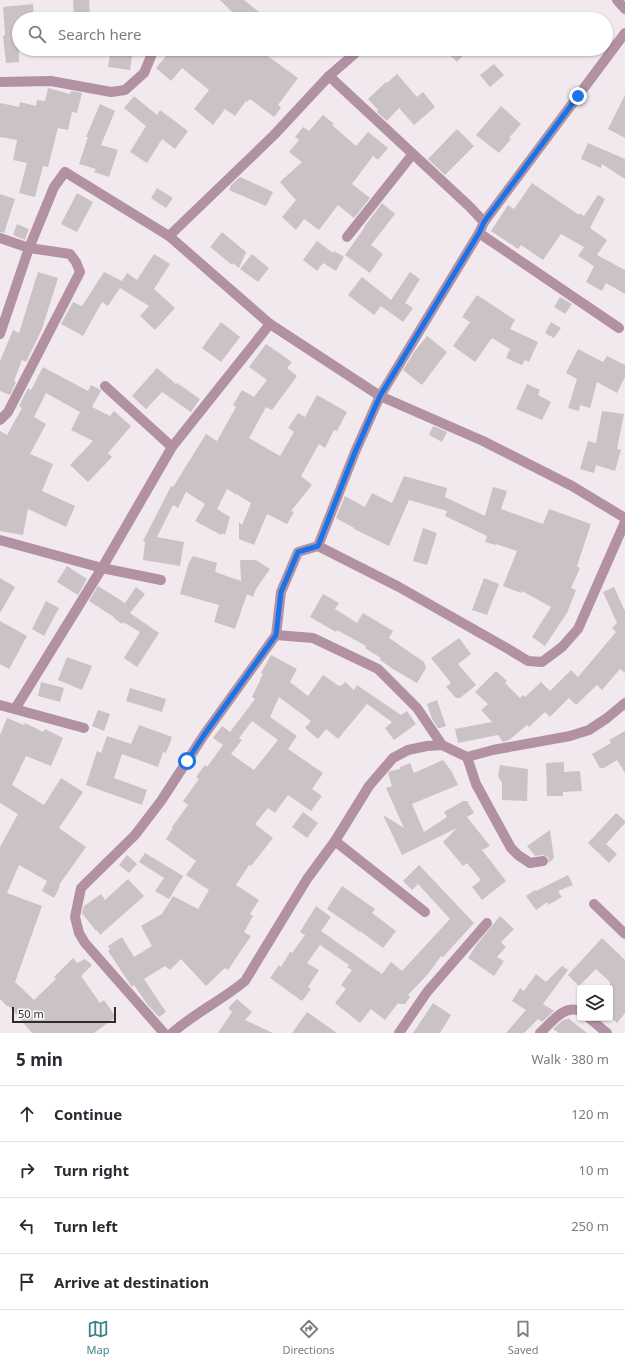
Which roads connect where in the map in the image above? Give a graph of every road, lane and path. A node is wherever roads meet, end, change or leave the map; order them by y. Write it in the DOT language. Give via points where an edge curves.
graph roads {
  1 [pos="617,0"];
  2 [pos="625,9"];
  3 [pos="625,32"];
  4 [pos="613,48"];
  5 [pos="151,56"];
  6 [pos="352,56"];
  7 [pos="607,56"];
  8 [pos="329,76"];
  9 [pos="0,82"];
  10 [pos="412,155"];
  11 [pos="484,222"];
  12 [pos="479,233"];
  13 [pos="169,236"];
  14 [pos="347,237"];
  15 [pos="0,238"];
  16 [pos="29,248"];
  17 [pos="270,324"];
  18 [pos="619,328"];
  19 [pos="0,334"];
  20 [pos="105,386"];
  21 [pos="380,396"];
  22 [pos="0,420"];
  23 [pos="172,447"];
  24 [pos="625,518"];
  25 [pos="625,522"];
  26 [pos="0,540"];
  27 [pos="318,546"];
  28 [pos="102,568"];
  29 [pos="161,580"];
  30 [pos="276,635"];
  31 [pos="625,703"];
  32 [pos="0,705"];
  33 [pos="15,709"];
  34 [pos="84,728"];
  35 [pos="442,745"];
  36 [pos="468,757"];
  37 [pos="334,841"];
  38 [pos="543,861"];
  39 [pos="594,904"];
  40 [pos="425,912"];
  41 [pos="487,923"];
  42 [pos="625,934"];
  43 [pos="577,1010"];
  44 [pos="592,1021"];
  45 [pos="164,1033"];
  46 [pos="172,1033"];
  47 [pos="399,1033"];
  48 [pos="540,1033"];
  49 [pos="607,1033"];
  1 -- 2 [label="street"];
  3 -- 4 [label="street"];
  5 -- 9 [label="street" via="144,73 125,90 111,92 51,81"];
  6 -- 8 [label="street"];
  7 -- 11 [label="street"];
  8 -- 10 [label="street"];
  8 -- 13 [label="street" via="274,135"];
  10 -- 11 [label="street"];
  10 -- 14 [label="street"];
  11 -- 12 [label="street"];
  12 -- 18 [label="street"];
  12 -- 21 [label="street"];
  13 -- 16 [label="street" via="65,172 54,187"];
  13 -- 17 [label="street"];
  15 -- 16 [label="street"];
  16 -- 19 [label="street"];
  16 -- 22 [label="street" via="70,254 80,272 8,412"];
  17 -- 21 [label="street"];
  17 -- 23 [label="street"];
  20 -- 23 [label="street"];
  21 -- 24 [label="street" via="572,486"];
  21 -- 27 [label="street"];
  23 -- 28 [label="street"];
  25 -- 27 [label="street" via="578,629 562,647 542,662 528,661 399,587"];
  26 -- 28 [label="street"];
  27 -- 30 [label="street" via="298,552 281,592"];
  28 -- 29 [label="street"];
  28 -- 33 [label="street"];
  30 -- 35 [label="street" via="313,638 378,669 417,708"];
  30 -- 45 [label="street" via="136,835 81,888 75,917 79,933"];
  31 -- 36 [label="street" via="589,730"];
  32 -- 33 [label="street"];
  33 -- 34 [label="street"];
  35 -- 36 [label="street"];
  35 -- 37 [label="street" via="408,750 393,758 369,786"];
  36 -- 38 [label="street" via="476,784 511,848 530,863"];
  37 -- 40 [label="street"];
  37 -- 46 [label="street" via="307,879 245,981"];
  39 -- 42 [label="street"];
  41 -- 47 [label="street" via="427,992"];
  43 -- 48 [label="street" via="565,1010"];
  44 -- 49 [label="street"];
}
